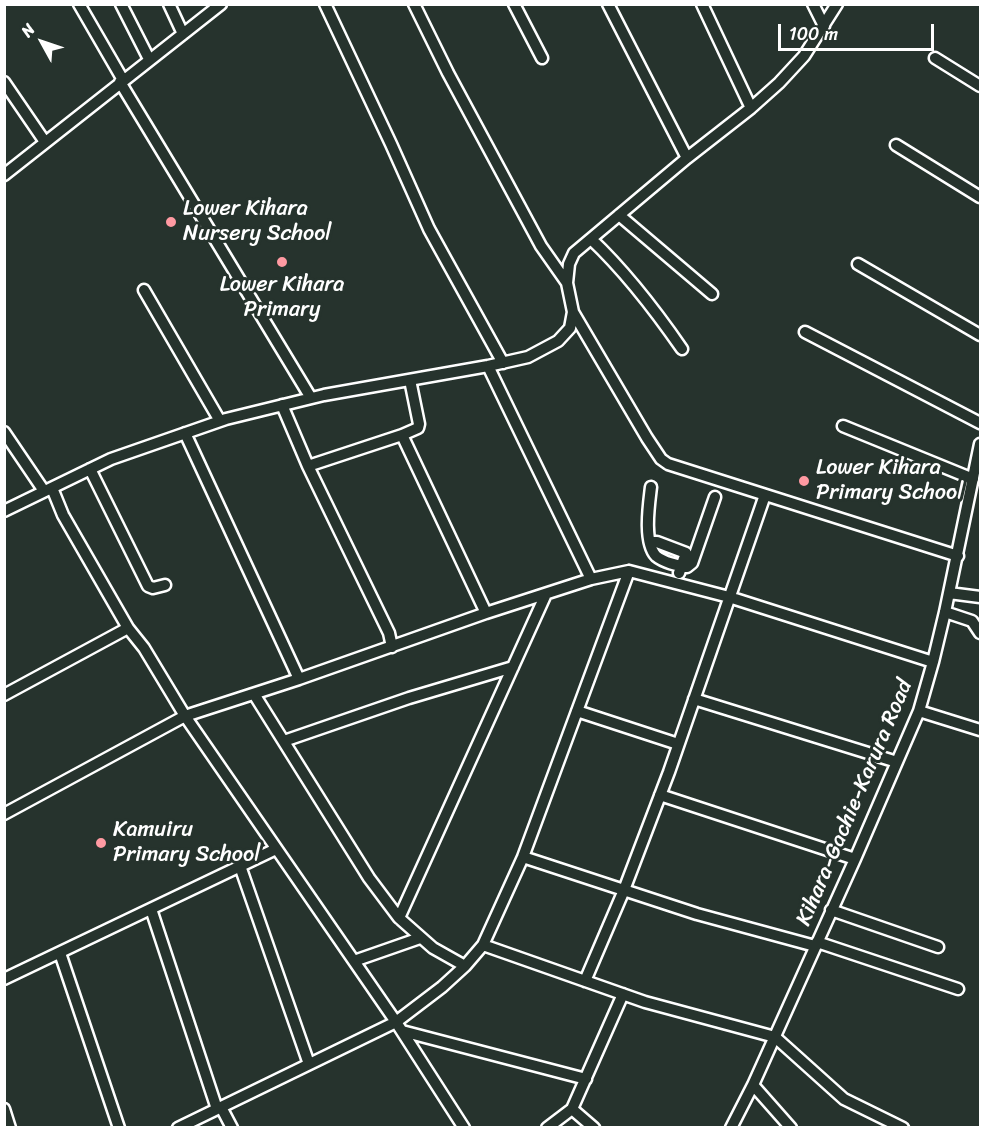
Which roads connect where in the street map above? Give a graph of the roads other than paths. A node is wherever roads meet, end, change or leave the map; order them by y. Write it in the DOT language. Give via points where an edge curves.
graph roads {
  1 [pos="79,4"];
  2 [pos="121,4"];
  3 [pos="169,4"];
  4 [pos="221,4"];
  5 [pos="325,4"];
  6 [pos="414,4"];
  7 [pos="514,4"];
  8 [pos="608,4"];
  9 [pos="702,4"];
  10 [pos="813,4"];
  11 [pos="837,4"];
  12 [pos="206,9"];
  13 [pos="824,26"];
  14 [pos="183,34"];
  15 [pos="542,58"];
  16 [pos="935,58"];
  17 [pos="149,59"];
  18 [pos="122,81"];
  19 [pos="4,82"];
  20 [pos="981,86"];
  21 [pos="751,108"];
  22 [pos="45,142"];
  23 [pos="896,145"];
  24 [pos="687,158"];
  25 [pos="4,175"];
  26 [pos="981,197"];
  27 [pos="618,215"];
  28 [pos="591,239"];
  29 [pos="858,264"];
  30 [pos="567,284"];
  31 [pos="144,290"];
  32 [pos="712,294"];
  33 [pos="573,312"];
  34 [pos="805,332"];
  35 [pos="981,335"];
  36 [pos="682,349"];
  37 [pos="503,363"];
  38 [pos="488,366"];
  39 [pos="410,380"];
  40 [pos="311,398"];
  41 [pos="282,405"];
  42 [pos="219,421"];
  43 [pos="981,423"];
  44 [pos="843,426"];
  45 [pos="4,432"];
  46 [pos="185,433"];
  47 [pos="402,435"];
  48 [pos="981,444"];
  49 [pos="309,466"];
  50 [pos="90,469"];
  51 [pos="973,479"];
  52 [pos="651,487"];
  53 [pos="48,489"];
  54 [pos="765,495"];
  55 [pos="715,497"];
  56 [pos="4,511"];
  57 [pos="958,556"];
  58 [pos="682,567"];
  59 [pos="629,571"];
  60 [pos="591,579"];
  61 [pos="676,582"];
  62 [pos="165,585"];
  63 [pos="949,593"];
  64 [pos="546,594"];
  65 [pos="729,597"];
  66 [pos="981,597"];
  67 [pos="945,612"];
  68 [pos="486,613"];
  69 [pos="128,628"];
  70 [pos="981,633"];
  71 [pos="392,647"];
  72 [pos="933,663"];
  73 [pos="513,667"];
  74 [pos="299,679"];
  75 [pos="254,694"];
  76 [pos="4,695"];
  77 [pos="693,699"];
  78 [pos="577,711"];
  79 [pos="919,711"];
  80 [pos="185,716"];
  81 [pos="981,730"];
  82 [pos="284,741"];
  83 [pos="678,744"];
  84 [pos="897,762"];
  85 [pos="660,795"];
  86 [pos="4,814"];
  87 [pos="276,849"];
  88 [pos="523,857"];
  89 [pos="855,859"];
  90 [pos="240,866"];
  91 [pos="624,890"];
  92 [pos="152,909"];
  93 [pos="831,910"];
  94 [pos="399,918"];
  95 [pos="420,938"];
  96 [pos="816,944"];
  97 [pos="483,945"];
  98 [pos="938,947"];
  99 [pos="60,952"];
  100 [pos="354,961"];
  101 [pos="465,966"];
  102 [pos="4,980"];
  103 [pos="585,981"];
  104 [pos="958,989"];
  105 [pos="623,994"];
  106 [pos="399,1027"];
  107 [pos="774,1037"];
  108 [pos="309,1064"];
  109 [pos="586,1079"];
  110 [pos="753,1085"];
  111 [pos="219,1108"];
  112 [pos="4,1109"];
  113 [pos="572,1109"];
  114 [pos="10,1128"];
  115 [pos="119,1128"];
  116 [pos="178,1128"];
  117 [pos="232,1128"];
  118 [pos="464,1128"];
  119 [pos="547,1128"];
  120 [pos="594,1128"];
  121 [pos="731,1128"];
  122 [pos="791,1128"];
  123 [pos="903,1128"];
  1 -- 18 [label="street"];
  2 -- 17 [label="street"];
  3 -- 14 [label="street"];
  4 -- 12 [label="street"];
  5 -- 37 [label="street" via="429,229"];
  6 -- 30 [label="street" via="542,246"];
  7 -- 15 [label="street"];
  8 -- 24 [label="street"];
  9 -- 21 [label="street"];
  10 -- 13 [label="street"];
  11 -- 13 [label="street"];
  12 -- 14 [label="street"];
  13 -- 21 [label="street" via="804,56"];
  14 -- 17 [label="street"];
  16 -- 20 [label="street"];
  17 -- 18 [label="street"];
  18 -- 22 [label="street"];
  18 -- 40 [label="street"];
  19 -- 22 [label="street"];
  21 -- 24 [label="street"];
  22 -- 25 [label="street"];
  23 -- 26 [label="street"];
  24 -- 27 [label="street"];
  27 -- 28 [label="street"];
  27 -- 32 [label="street"];
  28 -- 30 [label="street" via="574,253"];
  28 -- 36 [label="street" via="664,322"];
  29 -- 35 [label="street"];
  30 -- 33 [label="street"];
  31 -- 42 [label="street"];
  33 -- 37 [label="street" via="570,328 558,341 528,357"];
  33 -- 54 [label="street" via="661,459 677,468"];
  34 -- 43 [label="street"];
  37 -- 38 [label="street"];
  38 -- 39 [label="street"];
  38 -- 60 [label="street"];
  39 -- 40 [label="street"];
  39 -- 47 [label="street" via="419,424 414,431"];
  40 -- 41 [label="street"];
  41 -- 42 [label="street"];
  41 -- 49 [label="street"];
  42 -- 46 [label="street"];
  44 -- 51 [label="street"];
  45 -- 53 [label="street"];
  46 -- 50 [label="street"];
  46 -- 74 [label="street"];
  47 -- 49 [label="street"];
  47 -- 68 [label="street"];
  48 -- 51 [label="street, Kihara-Gachie-Karura Road"];
  49 -- 71 [label="street" via="389,633"];
  50 -- 53 [label="street"];
  50 -- 62 [label="street" via="148,586"];
  51 -- 57 [label="street, Kihara-Gachie-Karura Road"];
  52 -- 58 [label="street" via="651,542 657,556"];
  53 -- 56 [label="street"];
  53 -- 69 [label="street"];
  54 -- 57 [label="street"];
  54 -- 65 [label="street"];
  55 -- 58 [label="street" via="692,563"];
  57 -- 63 [label="street, Kihara-Gachie-Karura Road"];
  58 -- 61 [label="street"];
  59 -- 60 [label="street"];
  59 -- 61 [label="street"];
  59 -- 78 [label="street"];
  60 -- 64 [label="street"];
  61 -- 65 [label="street"];
  63 -- 66 [label="street"];
  63 -- 67 [label="street, Kihara-Gachie-Karura Road"];
  64 -- 68 [label="street"];
  64 -- 73 [label="street"];
  65 -- 72 [label="street"];
  65 -- 77 [label="street"];
  67 -- 70 [label="street" via="972,621"];
  67 -- 72 [label="street, Kihara-Gachie-Karura Road"];
  68 -- 71 [label="street"];
  69 -- 76 [label="street"];
  69 -- 80 [label="street"];
  71 -- 74 [label="street"];
  72 -- 79 [label="street, Kihara-Gachie-Karura Road"];
  73 -- 82 [label="street"];
  73 -- 94 [label="street"];
  74 -- 75 [label="street"];
  75 -- 80 [label="street"];
  75 -- 82 [label="street"];
  77 -- 83 [label="street"];
  77 -- 84 [label="street"];
  78 -- 83 [label="street"];
  78 -- 88 [label="street"];
  79 -- 81 [label="street"];
  79 -- 84 [label="street, Kihara-Gachie-Karura Road"];
  80 -- 86 [label="street"];
  80 -- 87 [label="street"];
  82 -- 94 [label="street" via="369,878"];
  83 -- 85 [label="street"];
  84 -- 89 [label="street, Kihara-Gachie-Karura Road"];
  85 -- 89 [label="street"];
  85 -- 91 [label="street"];
  87 -- 90 [label="street"];
  87 -- 100 [label="street"];
  88 -- 91 [label="street"];
  88 -- 97 [label="street"];
  89 -- 93 [label="street, Kihara-Gachie-Karura Road"];
  90 -- 92 [label="street"];
  90 -- 108 [label="street"];
  91 -- 96 [label="street" via="697,914"];
  91 -- 103 [label="street"];
  92 -- 99 [label="street"];
  92 -- 111 [label="street"];
  93 -- 96 [label="street, Kihara-Gachie-Karura Road"];
  93 -- 98 [label="street"];
  94 -- 95 [label="street"];
  95 -- 100 [label="street"];
  95 -- 101 [label="street"];
  96 -- 104 [label="street"];
  96 -- 107 [label="street, Kihara-Gachie-Karura Road"];
  97 -- 101 [label="street"];
  97 -- 103 [label="street"];
  99 -- 102 [label="street"];
  99 -- 115 [label="street"];
  100 -- 106 [label="street"];
  101 -- 106 [label="street"];
  103 -- 105 [label="street"];
  105 -- 107 [label="street"];
  105 -- 109 [label="street"];
  106 -- 108 [label="street"];
  106 -- 109 [label="street"];
  106 -- 118 [label="street"];
  107 -- 110 [label="street, Kihara-Gachie-Karura Road"];
  107 -- 123 [label="street" via="844,1099"];
  108 -- 111 [label="street"];
  109 -- 113 [label="street"];
  110 -- 121 [label="street, Kihara-Gachie-Karura Road"];
  110 -- 122 [label="street"];
  111 -- 116 [label="street"];
  111 -- 117 [label="street"];
  112 -- 114 [label="street"];
  113 -- 119 [label="street"];
  113 -- 120 [label="street"];
}
